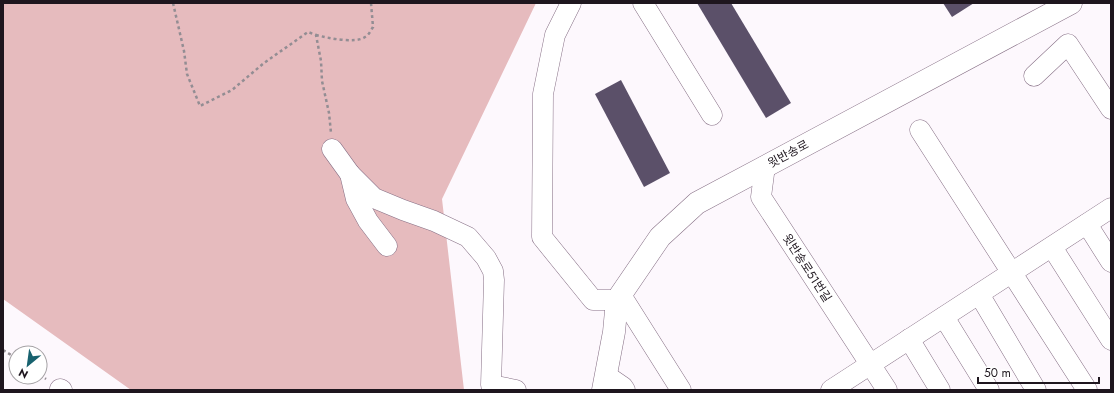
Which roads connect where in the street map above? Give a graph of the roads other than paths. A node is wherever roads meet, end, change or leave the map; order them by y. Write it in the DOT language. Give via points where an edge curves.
graph roads {
  1 [pos="571,3"];
  2 [pos="643,3"];
  3 [pos="1071,3"];
  4 [pos="1034,76"];
  5 [pos="1111,109"];
  6 [pos="712,115"];
  7 [pos="920,130"];
  8 [pos="332,149"];
  9 [pos="765,166"];
  10 [pos="350,174"];
  11 [pos="1111,208"];
  12 [pos="1087,224"];
  13 [pos="387,246"];
  14 [pos="1052,246"];
  15 [pos="1111,262"];
  16 [pos="1011,273"];
  17 [pos="979,294"];
  18 [pos="619,298"];
  19 [pos="944,317"];
  20 [pos="909,339"];
  21 [pos="1111,340"];
  22 [pos="871,364"];
  23 [pos="605,383"];
  24 [pos="516,390"];
  25 [pos="625,390"];
  26 [pos="681,390"];
  27 [pos="833,390"];
  28 [pos="887,390"];
  29 [pos="940,390"];
  30 [pos="989,390"];
  31 [pos="1036,390"];
  32 [pos="1087,390"];
  1 -- 18 [label="street" via="555,35 543,94 542,237 593,300"];
  2 -- 6 [label="street"];
  3 -- 9 [label="main road, 윗반송로"];
  4 -- 5 [label="street" via="1068,44"];
  7 -- 16 [label="street"];
  8 -- 10 [label="street"];
  9 -- 18 [label="main road, 윗반송로" via="697,203 660,237"];
  9 -- 22 [label="street, 윗반송로51번길" via="760,197"];
  10 -- 13 [label="street" via="356,199 368,221"];
  10 -- 24 [label="street" via="374,198 468,237 486,258 494,280 491,385"];
  11 -- 12 [label="street"];
  12 -- 14 [label="street"];
  12 -- 15 [label="street"];
  14 -- 16 [label="street"];
  14 -- 21 [label="street"];
  16 -- 17 [label="street"];
  16 -- 32 [label="street"];
  17 -- 19 [label="street"];
  17 -- 31 [label="street"];
  18 -- 23 [label="main road, 윗반송로"];
  18 -- 26 [label="street"];
  19 -- 20 [label="street"];
  19 -- 30 [label="street"];
  20 -- 22 [label="street"];
  20 -- 29 [label="street"];
  22 -- 27 [label="street"];
  22 -- 28 [label="street, 윗반송로51번길"];
  23 -- 25 [label="street" via="623,387"];
}
